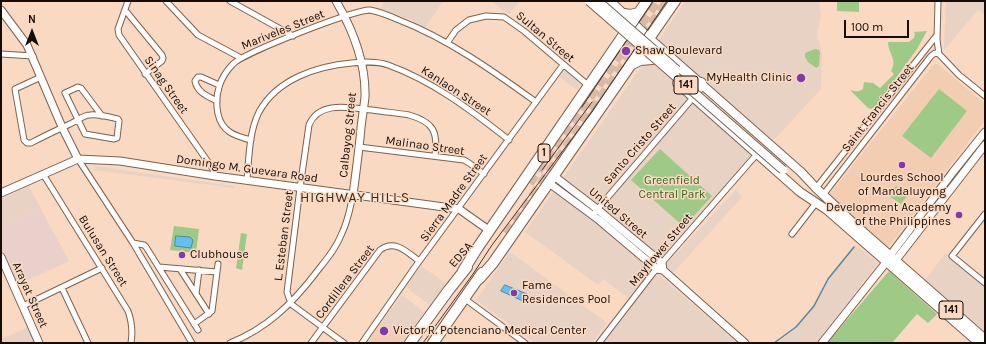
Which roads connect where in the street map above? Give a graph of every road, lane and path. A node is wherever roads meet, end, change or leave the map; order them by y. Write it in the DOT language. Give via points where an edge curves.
graph roads {
  1 [pos="128,1"];
  2 [pos="166,1"];
  3 [pos="230,1"];
  4 [pos="336,1"];
  5 [pos="586,1"];
  6 [pos="590,1"];
  7 [pos="597,1"];
  8 [pos="610,1"];
  9 [pos="648,1"];
  10 [pos="675,1"];
  11 [pos="938,1"];
  12 [pos="1,10"];
  13 [pos="125,10"];
  14 [pos="639,13"];
  15 [pos="624,14"];
  16 [pos="345,16"];
  17 [pos="628,29"];
  18 [pos="284,31"];
  19 [pos="937,35"];
  20 [pos="293,36"];
  21 [pos="280,41"];
  22 [pos="645,43"];
  23 [pos="447,44"];
  24 [pos="1,54"];
  25 [pos="939,54"];
  26 [pos="33,56"];
  27 [pos="241,58"];
  28 [pos="652,60"];
  29 [pos="361,62"];
  30 [pos="563,65"];
  31 [pos="630,65"];
  32 [pos="145,74"];
  33 [pos="41,77"];
  34 [pos="702,84"];
  35 [pos="219,85"];
  36 [pos="589,86"];
  37 [pos="711,92"];
  38 [pos="985,96"];
  39 [pos="693,98"];
  40 [pos="217,101"];
  41 [pos="536,102"];
  42 [pos="700,104"];
  43 [pos="363,109"];
  44 [pos="102,116"];
  45 [pos="79,119"];
  46 [pos="62,127"];
  47 [pos="985,132"];
  48 [pos="251,140"];
  49 [pos="509,140"];
  50 [pos="985,145"];
  51 [pos="359,147"];
  52 [pos="757,154"];
  53 [pos="435,156"];
  54 [pos="78,159"];
  55 [pos="961,162"];
  56 [pos="967,167"];
  57 [pos="784,168"];
  58 [pos="43,174"];
  59 [pos="484,174"];
  60 [pos="215,176"];
  61 [pos="247,180"];
  62 [pos="554,182"];
  63 [pos="529,183"];
  64 [pos="300,188"];
  65 [pos="816,188"];
  66 [pos="1,193"];
  67 [pos="353,195"];
  68 [pos="823,195"];
  69 [pos="816,203"];
  70 [pos="459,209"];
  71 [pos="827,210"];
  72 [pos="595,212"];
  73 [pos="985,214"];
  74 [pos="490,231"];
  75 [pos="792,234"];
  76 [pos="133,243"];
  77 [pos="497,249"];
  78 [pos="1,257"];
  79 [pos="419,261"];
  80 [pos="890,262"];
  81 [pos="218,264"];
  82 [pos="159,266"];
  83 [pos="661,267"];
  84 [pos="102,268"];
  85 [pos="180,269"];
  86 [pos="198,270"];
  87 [pos="464,271"];
  88 [pos="217,272"];
  89 [pos="479,279"];
  90 [pos="985,283"];
  91 [pos="62,288"];
  92 [pos="196,294"];
  93 [pos="465,299"];
  94 [pos="290,304"];
  95 [pos="23,306"];
  96 [pos="209,314"];
  97 [pos="194,324"];
  98 [pos="323,327"];
  99 [pos="198,330"];
  100 [pos="985,339"];
  101 [pos="40,343"];
  102 [pos="88,343"];
  103 [pos="131,343"];
  104 [pos="192,343"];
  105 [pos="230,343"];
  106 [pos="312,343"];
  107 [pos="344,343"];
  108 [pos="362,343"];
  109 [pos="410,343"];
  110 [pos="433,343"];
  111 [pos="525,343"];
  112 [pos="599,343"];
  113 [pos="745,343"];
  114 [pos="822,343"];
  115 [pos="979,343"];
  1 -- 13 [label="street, Sinag Street"];
  2 -- 27 [label="street" via="198,35"];
  3 -- 18 [label="street"];
  4 -- 16 [label="street, Calbayog Street"];
  5 -- 17 [label="main road, 141"];
  6 -- 57 [label="main road, 141, bridge"];
  7 -- 17 [label="highway"];
  7 -- 57 [label="main road, 141, bridge"];
  8 -- 15 [label="main road, 141"];
  9 -- 14 [label="highway, 1"];
  10 -- 22 [label="highway, 1"];
  11 -- 19 [label="street"];
  12 -- 26 [label="street" via="22,36"];
  13 -- 32 [label="street, Sinag Street" via="118,29 119,35"];
  13 -- 32 [label="street" via="163,58"];
  14 -- 15 [label="highway"];
  14 -- 17 [label="highway, 1"];
  15 -- 17 [label="main road, 141"];
  16 -- 20 [label="street, Mariveles Street"];
  16 -- 23 [label="street, Mariveles Street" via="368,10 375,11 409,24"];
  16 -- 29 [label="street, Calbayog Street"];
  17 -- 22 [label="main road, 141"];
  17 -- 22 [label="highway" via="632,35"];
  17 -- 36 [label="highway, 1"];
  18 -- 20 [label="street"];
  18 -- 21 [label="street"];
  19 -- 25 [label="street"];
  19 -- 65 [label="street, Saint Francis Street"];
  20 -- 21 [label="street, Mariveles Street"];
  21 -- 27 [label="street, Mariveles Street"];
  22 -- 28 [label="main road, 141"];
  22 -- 31 [label="highway, 1"];
  22 -- 34 [label="highway" via="680,74"];
  23 -- 30 [label="street, Sultan Street" via="456,30 469,20 500,16 510,20"];
  23 -- 41 [label="street, Mariveles Street" via="493,71"];
  24 -- 26 [label="street"];
  25 -- 38 [label="street"];
  25 -- 68 [label="street, Saint Francis Street" via="931,56"];
  26 -- 33 [label="street"];
  27 -- 35 [label="street, Mariveles Street" via="229,68"];
  28 -- 31 [label="highway" via="640,60"];
  28 -- 39 [label="main road, 141"];
  29 -- 43 [label="street, Calbayog Street" via="365,97"];
  29 -- 48 [label="street, Kanlaon Street" via="320,68 286,84 263,106"];
  29 -- 49 [label="street, Kanlaon Street" via="387,64 417,77 461,104"];
  30 -- 36 [label="street, Sultan Street"];
  30 -- 41 [label="street, Sierra Madre Street"];
  31 -- 62 [label="highway, 1"];
  32 -- 60 [label="street, Sinag Street" via="213,169"];
  33 -- 46 [label="street"];
  33 -- 46 [label="street" via="15,88 24,140 31,143"];
  34 -- 37 [label="main road, 141"];
  34 -- 39 [label="street, Santo Cristo Street"];
  35 -- 40 [label="street, Mariveles Street"];
  35 -- 40 [label="street" via="201,77 195,81 202,94"];
  36 -- 74 [label="highway, 1"];
  37 -- 42 [label="main road" via="703,96"];
  37 -- 65 [label="main road, 141"];
  39 -- 42 [label="main road, 141"];
  39 -- 72 [label="street, Santo Cristo Street"];
  40 -- 48 [label="street, Mariveles Street" via="219,117 227,131 237,137"];
  41 -- 49 [label="street, Sierra Madre Street"];
  42 -- 52 [label="main road, 141"];
  43 -- 51 [label="street, Calbayog Street"];
  43 -- 53 [label="street, L. Esteban Street" via="409,115 426,122 435,132"];
  43 -- 64 [label="street, L. Esteban Street" via="330,108 311,120"];
  44 -- 45 [label="street" via="89,115"];
  44 -- 45 [label="street" via="78,87 65,93"];
  44 -- 45 [label="street" via="118,120 116,139 85,134"];
  45 -- 46 [label="street"];
  46 -- 54 [label="street"];
  47 -- 55 [label="street"];
  48 -- 61 [label="street, Kanlaon Street"];
  49 -- 59 [label="street, Sierra Madre Street"];
  50 -- 56 [label="street"];
  51 -- 53 [label="street, Malinao Street"];
  51 -- 67 [label="street, Calbayog Street"];
  52 -- 69 [label="main road, 141"];
  52 -- 83 [label="street, Mayflower Street"];
  53 -- 59 [label="street, Malinao Street" via="464,160"];
  54 -- 58 [label="street, Domingo M. Guevara Road"];
  54 -- 60 [label="street, Domingo M. Guevara Road" via="120,161"];
  54 -- 76 [label="street"];
  55 -- 56 [label="street"];
  55 -- 80 [label="street"];
  56 -- 80 [label="street"];
  57 -- 65 [label="main road, 141"];
  57 -- 71 [label="main road, 141"];
  58 -- 66 [label="street, Domingo M. Guevara Road"];
  58 -- 84 [label="street, Bulusan Street"];
  59 -- 70 [label="street, Sierra Madre Street"];
  60 -- 61 [label="street, Domingo M. Guevara Road"];
  61 -- 64 [label="street, Domingo M. Guevara Road"];
  62 -- 72 [label="street, United Street"];
  62 -- 89 [label="highway, 1"];
  63 -- 87 [label="highway, EDSA / 1" via="480,253"];
  64 -- 67 [label="street, Domingo M. Guevara Road"];
  64 -- 94 [label="street, L. Esteban Street" via="287,288"];
  65 -- 68 [label="main road, 141"];
  67 -- 70 [label="street, Domingo M. Guevara Road"];
  67 -- 94 [label="street, Calbayog Street" via="347,222 338,243"];
  68 -- 80 [label="main road, 141"];
  69 -- 71 [label="main road, 141"];
  69 -- 75 [label="street"];
  70 -- 74 [label="street, Domingo M. Guevara Road"];
  70 -- 79 [label="street, Sierra Madre Street"];
  71 -- 80 [label="main road, 141"];
  72 -- 83 [label="street, United Street"];
  73 -- 90 [label="street" via="952,256"];
  74 -- 87 [label="highway, 1"];
  76 -- 82 [label="street" via="144,245"];
  76 -- 104 [label="street"];
  77 -- 89 [label="highway, EDSA / 1"];
  78 -- 95 [label="street, Arayat Street"];
  79 -- 98 [label="street, Cordillera Street" via="403,249 386,245"];
  79 -- 108 [label="street, Sierra Madre Street"];
  80 -- 100 [label="main road, 141"];
  80 -- 114 [label="street"];
  80 -- 115 [label="main road, 141"];
  81 -- 88 [label="street"];
  82 -- 85 [label="street"];
  82 -- 97 [label="street"];
  83 -- 112 [label="street, Mayflower Street"];
  83 -- 113 [label="street, United Street"];
  84 -- 91 [label="street"];
  84 -- 103 [label="street, Bulusan Street" via="132,320"];
  85 -- 86 [label="street"];
  85 -- 92 [label="street"];
  86 -- 88 [label="street"];
  86 -- 92 [label="street"];
  87 -- 109 [label="highway, EDSA / 1"];
  88 -- 96 [label="street" via="213,308"];
  89 -- 93 [label="highway, EDSA / 1"];
  91 -- 95 [label="street"];
  91 -- 102 [label="street"];
  92 -- 96 [label="street"];
  93 -- 110 [label="highway, EDSA / 1"];
  93 -- 111 [label="street"];
  94 -- 98 [label="street"];
  94 -- 105 [label="street, Calbayog Street" via="253,332"];
  95 -- 101 [label="street, Arayat Street"];
  96 -- 97 [label="street"];
  97 -- 99 [label="street"];
  98 -- 106 [label="street, Cordillera Street"];
  98 -- 107 [label="street"];
}
